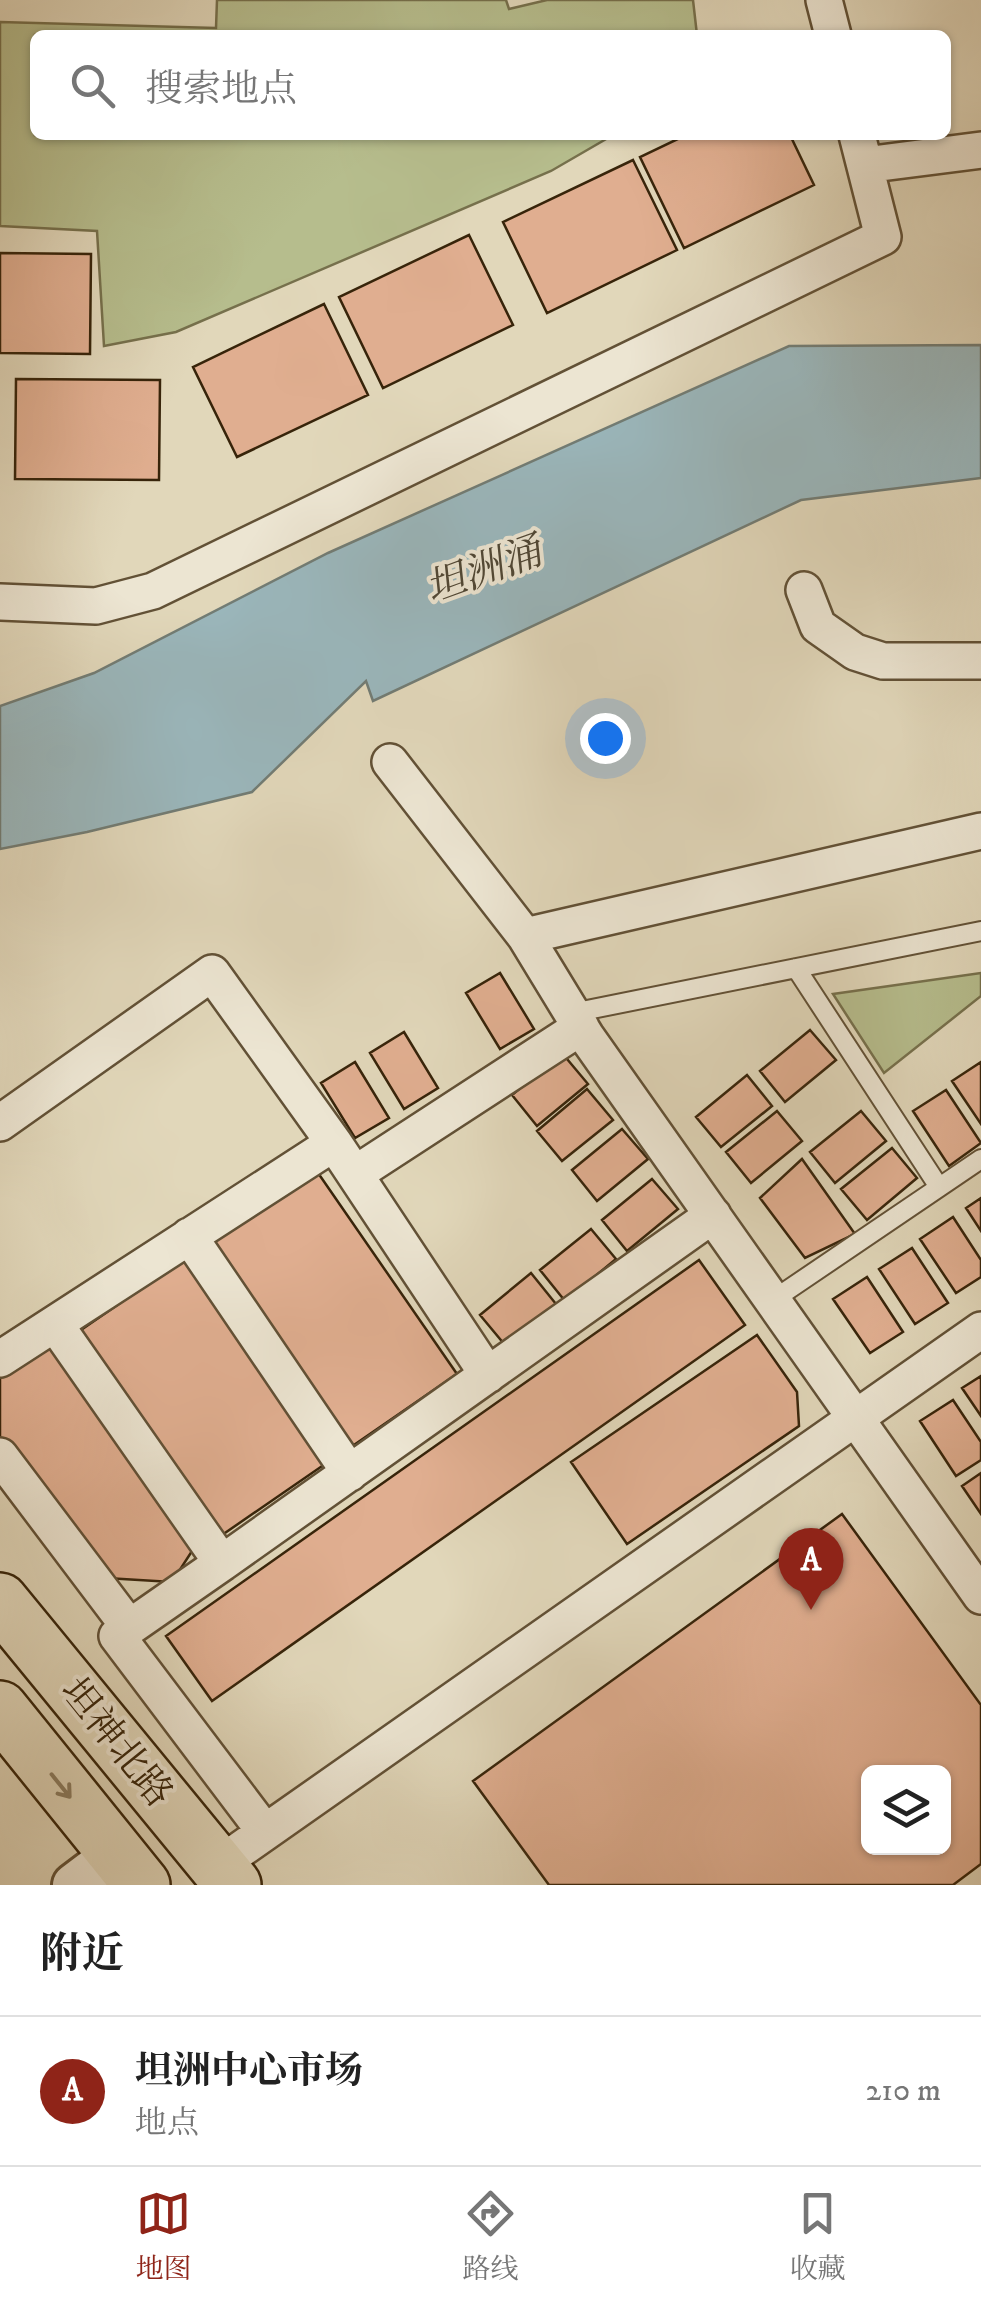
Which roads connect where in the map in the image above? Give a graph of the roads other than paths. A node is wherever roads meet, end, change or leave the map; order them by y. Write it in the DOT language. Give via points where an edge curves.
graph roads {
  1 [pos="824,0"];
  2 [pos="832,30"];
  3 [pos="861,150"];
  4 [pos="981,150"];
  5 [pos="804,590"];
  6 [pos="0,602"];
  7 [pos="981,661"];
  8 [pos="390,762"];
  9 [pos="981,831"];
  10 [pos="981,931"];
  11 [pos="525,936"];
  12 [pos="796,968"];
  13 [pos="577,1020"];
  14 [pos="0,1123"];
  15 [pos="334,1143"];
  16 [pos="981,1159"];
  17 [pos="355,1174"];
  18 [pos="939,1187"];
  19 [pos="713,1215"];
  20 [pos="190,1236"];
  21 [pos="773,1300"];
  22 [pos="55,1324"];
  23 [pos="981,1330"];
  24 [pos="0,1360"];
  25 [pos="488,1374"];
  26 [pos="857,1420"];
  27 [pos="0,1456"];
  28 [pos="350,1472"];
  29 [pos="222,1563"];
  30 [pos="980,1593"];
  31 [pos="0,1602"];
  32 [pos="129,1627"];
  33 [pos="0,1709"];
  34 [pos="265,1832"];
  35 [pos="110,1875"];
  36 [pos="225,1875"];
  1 -- 2 [label="street"];
  3 -- 4 [label="street"];
  3 -- 6 [label="street" via="883,238 153,591 96,606"];
  5 -- 7 [label="street" via="818,626 856,652 883,662"];
  8 -- 11 [label="street"];
  9 -- 11 [label="street"];
  10 -- 12 [label="lane"];
  11 -- 13 [label="street"];
  12 -- 13 [label="lane"];
  12 -- 18 [label="lane"];
  13 -- 17 [label="street"];
  13 -- 19 [label="street"];
  14 -- 15 [label="street" via="212,973"];
  15 -- 17 [label="street"];
  15 -- 20 [label="street"];
  16 -- 18 [label="lane"];
  17 -- 25 [label="street"];
  18 -- 21 [label="lane"];
  19 -- 21 [label="street"];
  19 -- 25 [label="street"];
  20 -- 22 [label="street"];
  20 -- 28 [label="street"];
  21 -- 26 [label="street"];
  22 -- 24 [label="street"];
  22 -- 29 [label="street"];
  23 -- 26 [label="street"];
  25 -- 28 [label="street"];
  26 -- 30 [label="street"];
  26 -- 34 [label="street"];
  27 -- 32 [label="street"];
  28 -- 29 [label="street"];
  29 -- 32 [label="street"];
  31 -- 36 [label="main road, 坦神北路"];
  32 -- 34 [label="street" via="116,1636"];
  33 -- 35 [label="main road, 坦神北路, one-way"];
  34 -- 36 [label="street"];
}
